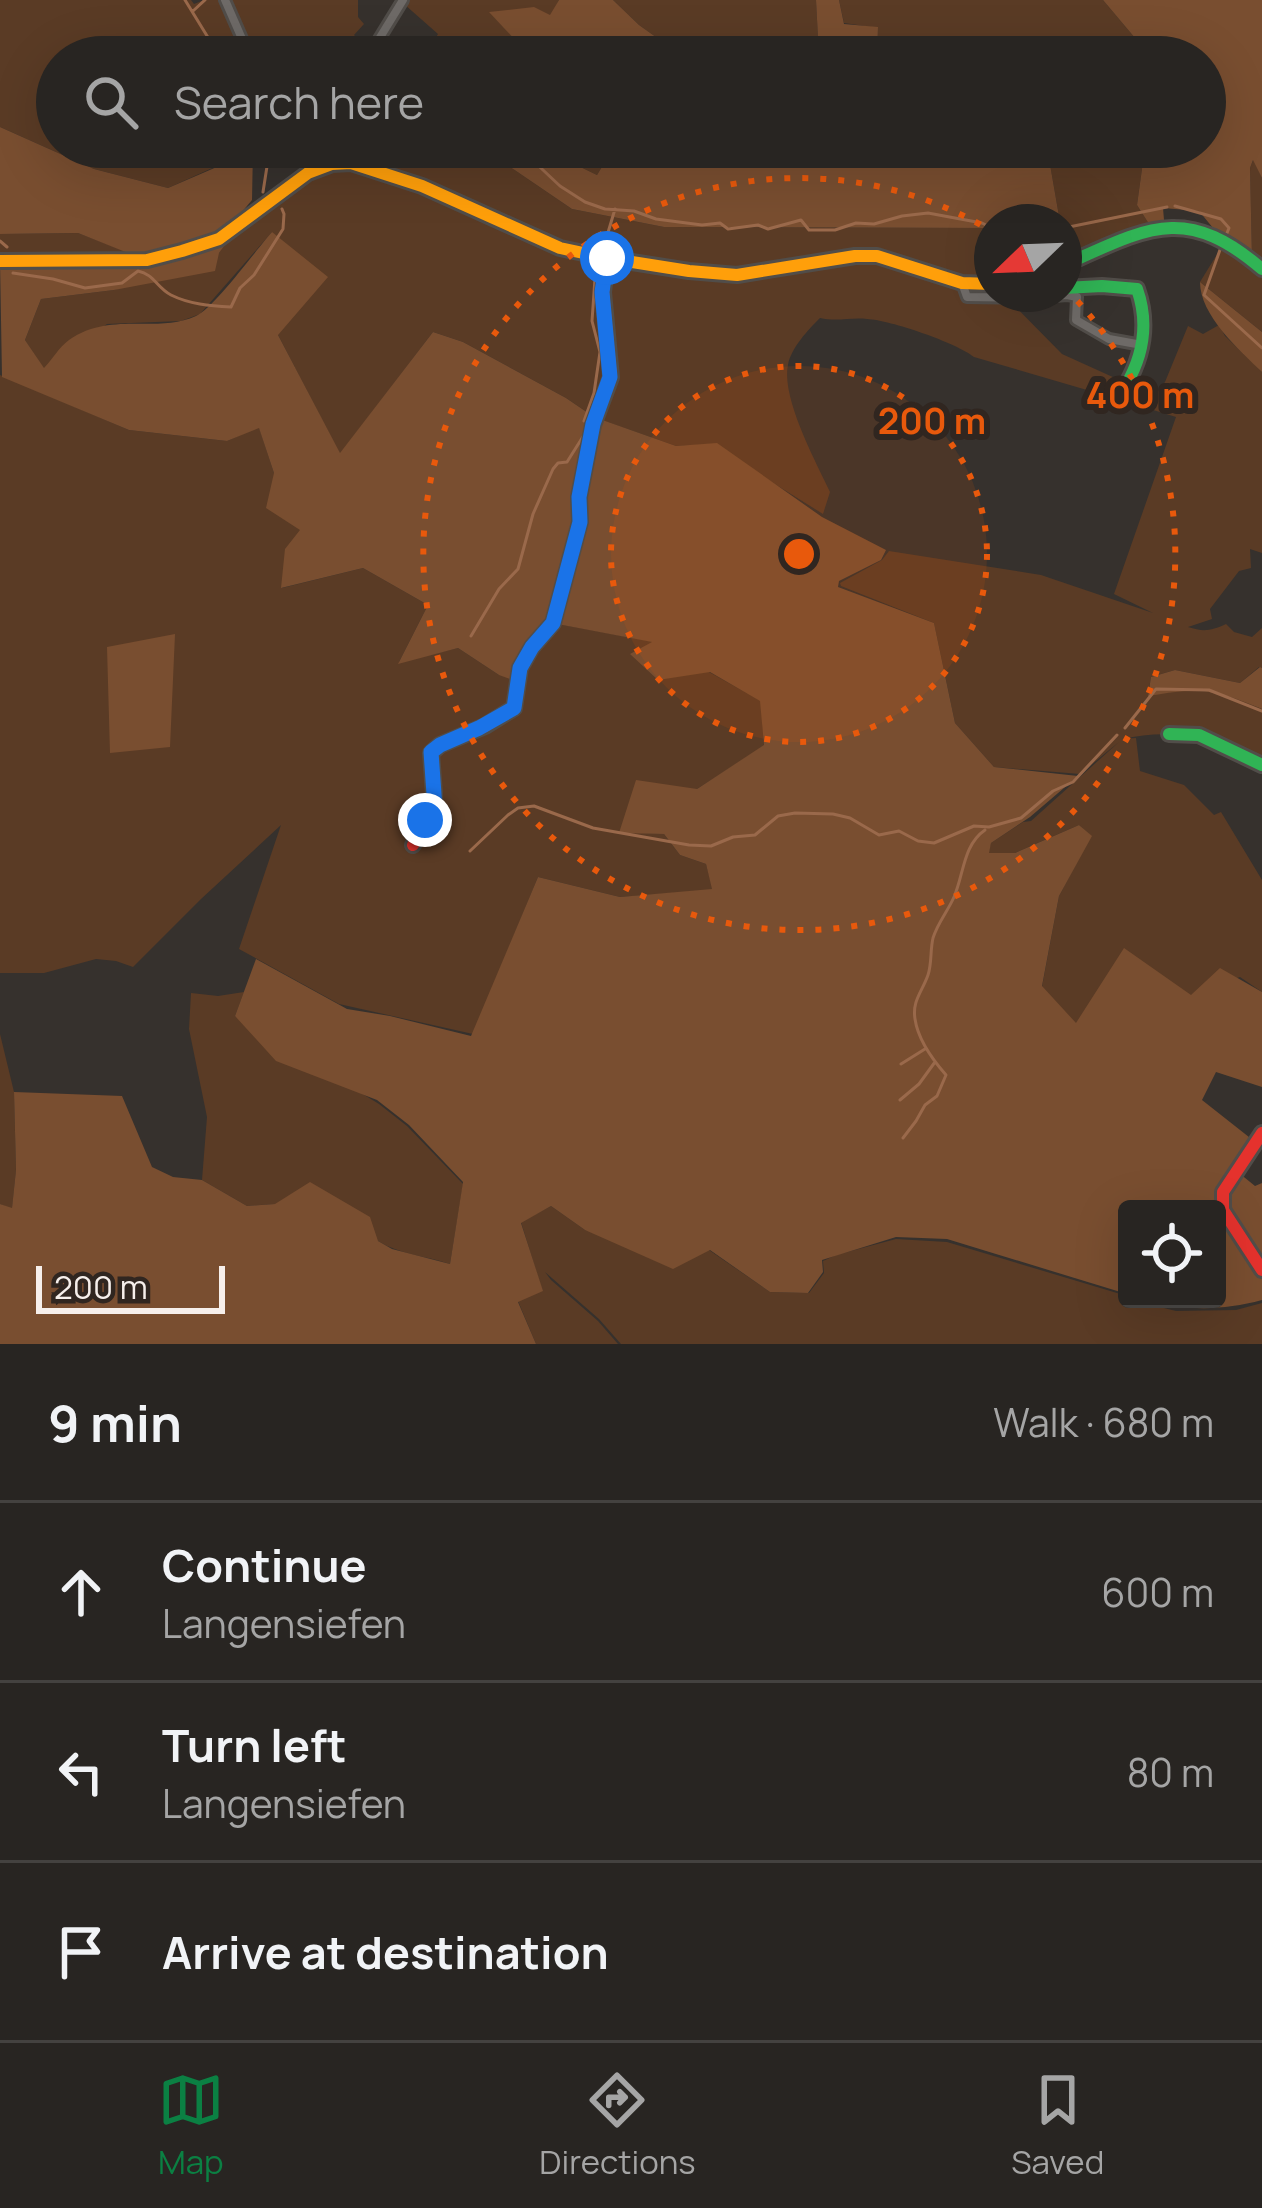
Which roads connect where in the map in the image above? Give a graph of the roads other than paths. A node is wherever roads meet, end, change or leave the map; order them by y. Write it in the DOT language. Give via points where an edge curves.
graph roads {
  1 [pos="225,0"];
  2 [pos="403,0"];
  3 [pos="241,36"];
  4 [pos="381,36"];
  5 [pos="319,168"];
  6 [pos="374,168"];
  7 [pos="607,258"];
  8 [pos="1082,258"];
  9 [pos="0,261"];
  10 [pos="1262,269"];
  11 [pos="962,283"];
  12 [pos="974,283"];
  13 [pos="1082,287"];
  14 [pos="974,297"];
  15 [pos="1076,312"];
  16 [pos="1142,345"];
  17 [pos="1126,385"];
  18 [pos="1169,734"];
  19 [pos="1262,765"];
  20 [pos="413,845"];
  21 [pos="1262,1133"];
  22 [pos="1262,1270"];
  1 -- 3 [label="street"];
  2 -- 4 [label="street"];
  5 -- 9 [label="main road" via="220,239 182,251 147,260"];
  6 -- 7 [label="main road" via="560,248"];
  7 -- 11 [label="main road" via="736,275 877,256"];
  7 -- 20 [label="main road" via="610,377 553,623 520,668 514,708 431,752 435,808"];
  8 -- 10 [label="main road" via="1149,230 1184,227 1216,236"];
  11 -- 12 [label="main road"];
  11 -- 14 [label="street"];
  13 -- 16 [label="main road" via="1137,289 1146,312"];
  15 -- 16 [label="street" via="1076,320 1109,339"];
  16 -- 17 [label="main road"];
  18 -- 19 [label="main road" via="1199,735"];
  21 -- 22 [label="main road" via="1223,1192 1223,1210"];
}
